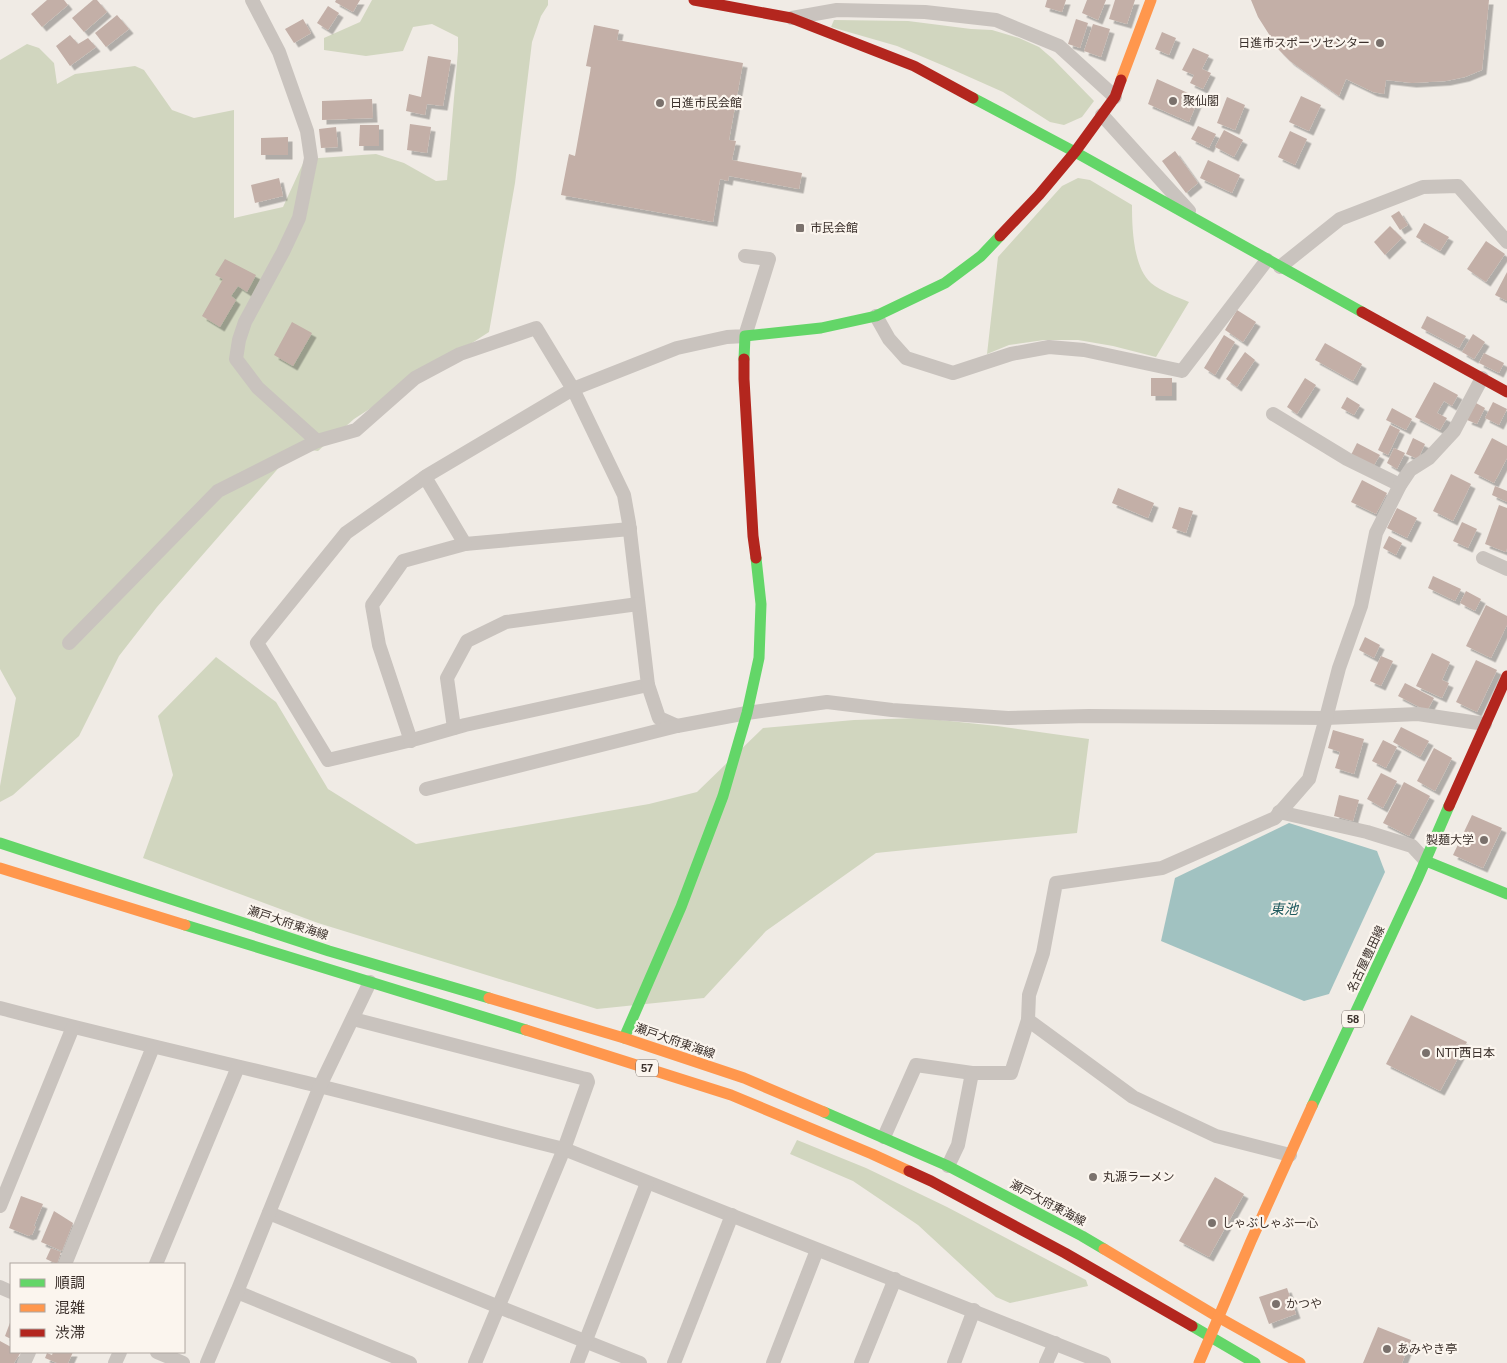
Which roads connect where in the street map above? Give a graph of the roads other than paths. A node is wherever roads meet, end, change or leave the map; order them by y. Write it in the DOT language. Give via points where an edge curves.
graph roads {
  1 [pos="252,0"];
  2 [pos="694,0"];
  3 [pos="1151,0"];
  4 [pos="791,18"];
  5 [pos="1115,97"];
  6 [pos="1102,114"];
  7 [pos="1075,152"];
  8 [pos="1198,221"];
  9 [pos="1507,242"];
  10 [pos="745,256"];
  11 [pos="1266,260"];
  12 [pos="1280,266"];
  13 [pos="876,316"];
  14 [pos="745,336"];
  15 [pos="1482,378"];
  16 [pos="573,389"];
  17 [pos="1507,392"];
  18 [pos="1273,414"];
  19 [pos="317,441"];
  20 [pos="425,477"];
  21 [pos="1400,485"];
  22 [pos="630,529"];
  23 [pos="465,544"];
  24 [pos="1484,558"];
  25 [pos="1507,569"];
  26 [pos="638,604"];
  27 [pos="68,643"];
  28 [pos="1507,676"];
  29 [pos="648,685"];
  30 [pos="747,713"];
  31 [pos="1326,718"];
  32 [pos="1485,724"];
  33 [pos="678,726"];
  34 [pos="454,728"];
  35 [pos="411,740"];
  36 [pos="426,789"];
  37 [pos="1280,812"];
  38 [pos="0,843"];
  39 [pos="1426,861"];
  40 [pos="0,868"];
  41 [pos="1507,894"];
  42 [pos="370,982"];
  43 [pos="0,1008"];
  44 [pos="353,1019"];
  45 [pos="1028,1020"];
  46 [pos="74,1027"];
  47 [pos="624,1038"];
  48 [pos="153,1047"];
  49 [pos="238,1067"];
  50 [pos="972,1073"];
  51 [pos="320,1086"];
  52 [pos="884,1138"];
  53 [pos="564,1149"];
  54 [pos="1290,1155"];
  55 [pos="948,1166"];
  56 [pos="647,1183"];
  57 [pos="0,1206"];
  58 [pos="270,1213"];
  59 [pos="732,1215"];
  60 [pos="817,1250"];
  61 [pos="65,1263"];
  62 [pos="156,1263"];
  63 [pos="895,1279"];
  64 [pos="237,1292"];
  65 [pos="499,1307"];
  66 [pos="974,1310"];
  67 [pos="1218,1317"];
  68 [pos="1210,1336"];
  69 [pos="586,1341"];
  70 [pos="1055,1343"];
  71 [pos="158,1353"];
  72 [pos="183,1363"];
  73 [pos="207,1363"];
  74 [pos="410,1363"];
  75 [pos="475,1363"];
  76 [pos="577,1363"];
  77 [pos="640,1363"];
  78 [pos="674,1363"];
  79 [pos="772,1363"];
  80 [pos="861,1363"];
  81 [pos="954,1363"];
  82 [pos="1046,1363"];
  83 [pos="1104,1363"];
  84 [pos="1199,1363"];
  85 [pos="1255,1363"];
  86 [pos="1300,1363"];
  1 -- 19 [label="street" via="279,52 307,131 311,158 299,218 245,322 236,359 258,388"];
  2 -- 4 [label="main road"];
  3 -- 5 [label="main road"];
  4 -- 5 [label="street" via="837,10 925,12 996,20 1059,46"];
  4 -- 7 [label="main road" via="914,66"];
  5 -- 6 [label="main road"];
  6 -- 7 [label="main road"];
  6 -- 8 [label="street"];
  7 -- 8 [label="main road"];
  7 -- 13 [label="main road" via="981,256 945,283"];
  8 -- 11 [label="main road"];
  9 -- 12 [label="street" via="1458,186 1423,187 1340,219"];
  10 -- 14 [label="street" via="769,259"];
  11 -- 12 [label="main road"];
  11 -- 13 [label="street" via="1182,371 1084,350 1049,347 1011,354 953,373 906,358 888,339"];
  12 -- 15 [label="main road"];
  13 -- 14 [label="main road" via="821,328"];
  14 -- 16 [label="street" via="677,348"];
  14 -- 30 [label="main road" via="744,379 752,526 762,604 758,658"];
  15 -- 17 [label="main road"];
  15 -- 21 [label="street" via="1454,431 1429,458 1410,470"];
  16 -- 19 [label="street" via="536,328 460,354 415,378 356,430"];
  16 -- 20 [label="street"];
  16 -- 22 [label="street" via="624,495"];
  18 -- 21 [label="street" via="1347,459"];
  19 -- 27 [label="street" via="218,491"];
  20 -- 23 [label="street"];
  20 -- 35 [label="street" via="346,533 257,643 328,760"];
  21 -- 31 [label="street" via="1376,533 1361,606 1339,668"];
  22 -- 23 [label="street"];
  22 -- 26 [label="street"];
  23 -- 35 [label="street" via="404,561 372,605 379,645"];
  24 -- 25 [label="street"];
  26 -- 29 [label="street"];
  26 -- 34 [label="street" via="506,622 467,641 447,678"];
  28 -- 32 [label="main road, 名古屋豊田線 / 58"];
  29 -- 33 [label="street" via="659,718"];
  29 -- 34 [label="street"];
  30 -- 31 [label="street" via="827,702 1008,718"];
  30 -- 33 [label="street"];
  30 -- 47 [label="main road" via="720,805 681,907"];
  31 -- 32 [label="street" via="1418,714"];
  31 -- 37 [label="street" via="1309,779"];
  32 -- 39 [label="main road, 名古屋豊田線 / 58"];
  33 -- 36 [label="street"];
  34 -- 35 [label="street"];
  37 -- 39 [label="street" via="1412,846"];
  37 -- 45 [label="street" via="1275,818 1162,868 1056,883 1043,953 1028,995"];
  38 -- 47 [label="main road, 瀬戸大府東海線 / 57" via="329,951"];
  39 -- 41 [label="main road"];
  39 -- 54 [label="main road, 名古屋豊田線 / 58"];
  40 -- 42 [label="main road, 57"];
  42 -- 44 [label="street"];
  42 -- 68 [label="main road, 57" via="731,1095 872,1154 931,1181 1065,1253"];
  43 -- 46 [label="street"];
  44 -- 51 [label="street"];
  44 -- 53 [label="street" via="587,1079 586,1091"];
  45 -- 50 [label="street" via="1011,1073"];
  45 -- 54 [label="street" via="1133,1097 1216,1136"];
  46 -- 48 [label="street"];
  46 -- 57 [label="street"];
  47 -- 52 [label="main road, 瀬戸大府東海線 / 57" via="744,1078"];
  48 -- 49 [label="street"];
  48 -- 61 [label="street"];
  49 -- 51 [label="street"];
  49 -- 62 [label="street"];
  50 -- 52 [label="street" via="916,1065"];
  50 -- 55 [label="street" via="958,1145"];
  51 -- 53 [label="street"];
  51 -- 58 [label="street"];
  52 -- 55 [label="main road, 瀬戸大府東海線 / 57"];
  53 -- 56 [label="street"];
  53 -- 65 [label="street"];
  54 -- 67 [label="main road, 名古屋豊田線 / 58"];
  55 -- 67 [label="main road, 瀬戸大府東海線 / 57" via="1082,1236"];
  56 -- 59 [label="street"];
  56 -- 69 [label="street"];
  58 -- 64 [label="street"];
  58 -- 65 [label="street"];
  59 -- 60 [label="street"];
  59 -- 78 [label="street"];
  60 -- 63 [label="street"];
  60 -- 79 [label="street"];
  63 -- 66 [label="street"];
  63 -- 80 [label="street"];
  64 -- 73 [label="street"];
  64 -- 74 [label="street"];
  65 -- 69 [label="street"];
  65 -- 75 [label="street"];
  66 -- 70 [label="street"];
  66 -- 81 [label="street"];
  67 -- 68 [label="main road, 名古屋豊田線 / 58"];
  67 -- 86 [label="main road, 瀬戸大府東海線 / 57"];
  68 -- 84 [label="main road, 名古屋豊田線 / 58"];
  68 -- 85 [label="main road, 57"];
  69 -- 76 [label="street"];
  69 -- 77 [label="street"];
  70 -- 82 [label="street"];
  70 -- 83 [label="street"];
  71 -- 72 [label="street"];
}
